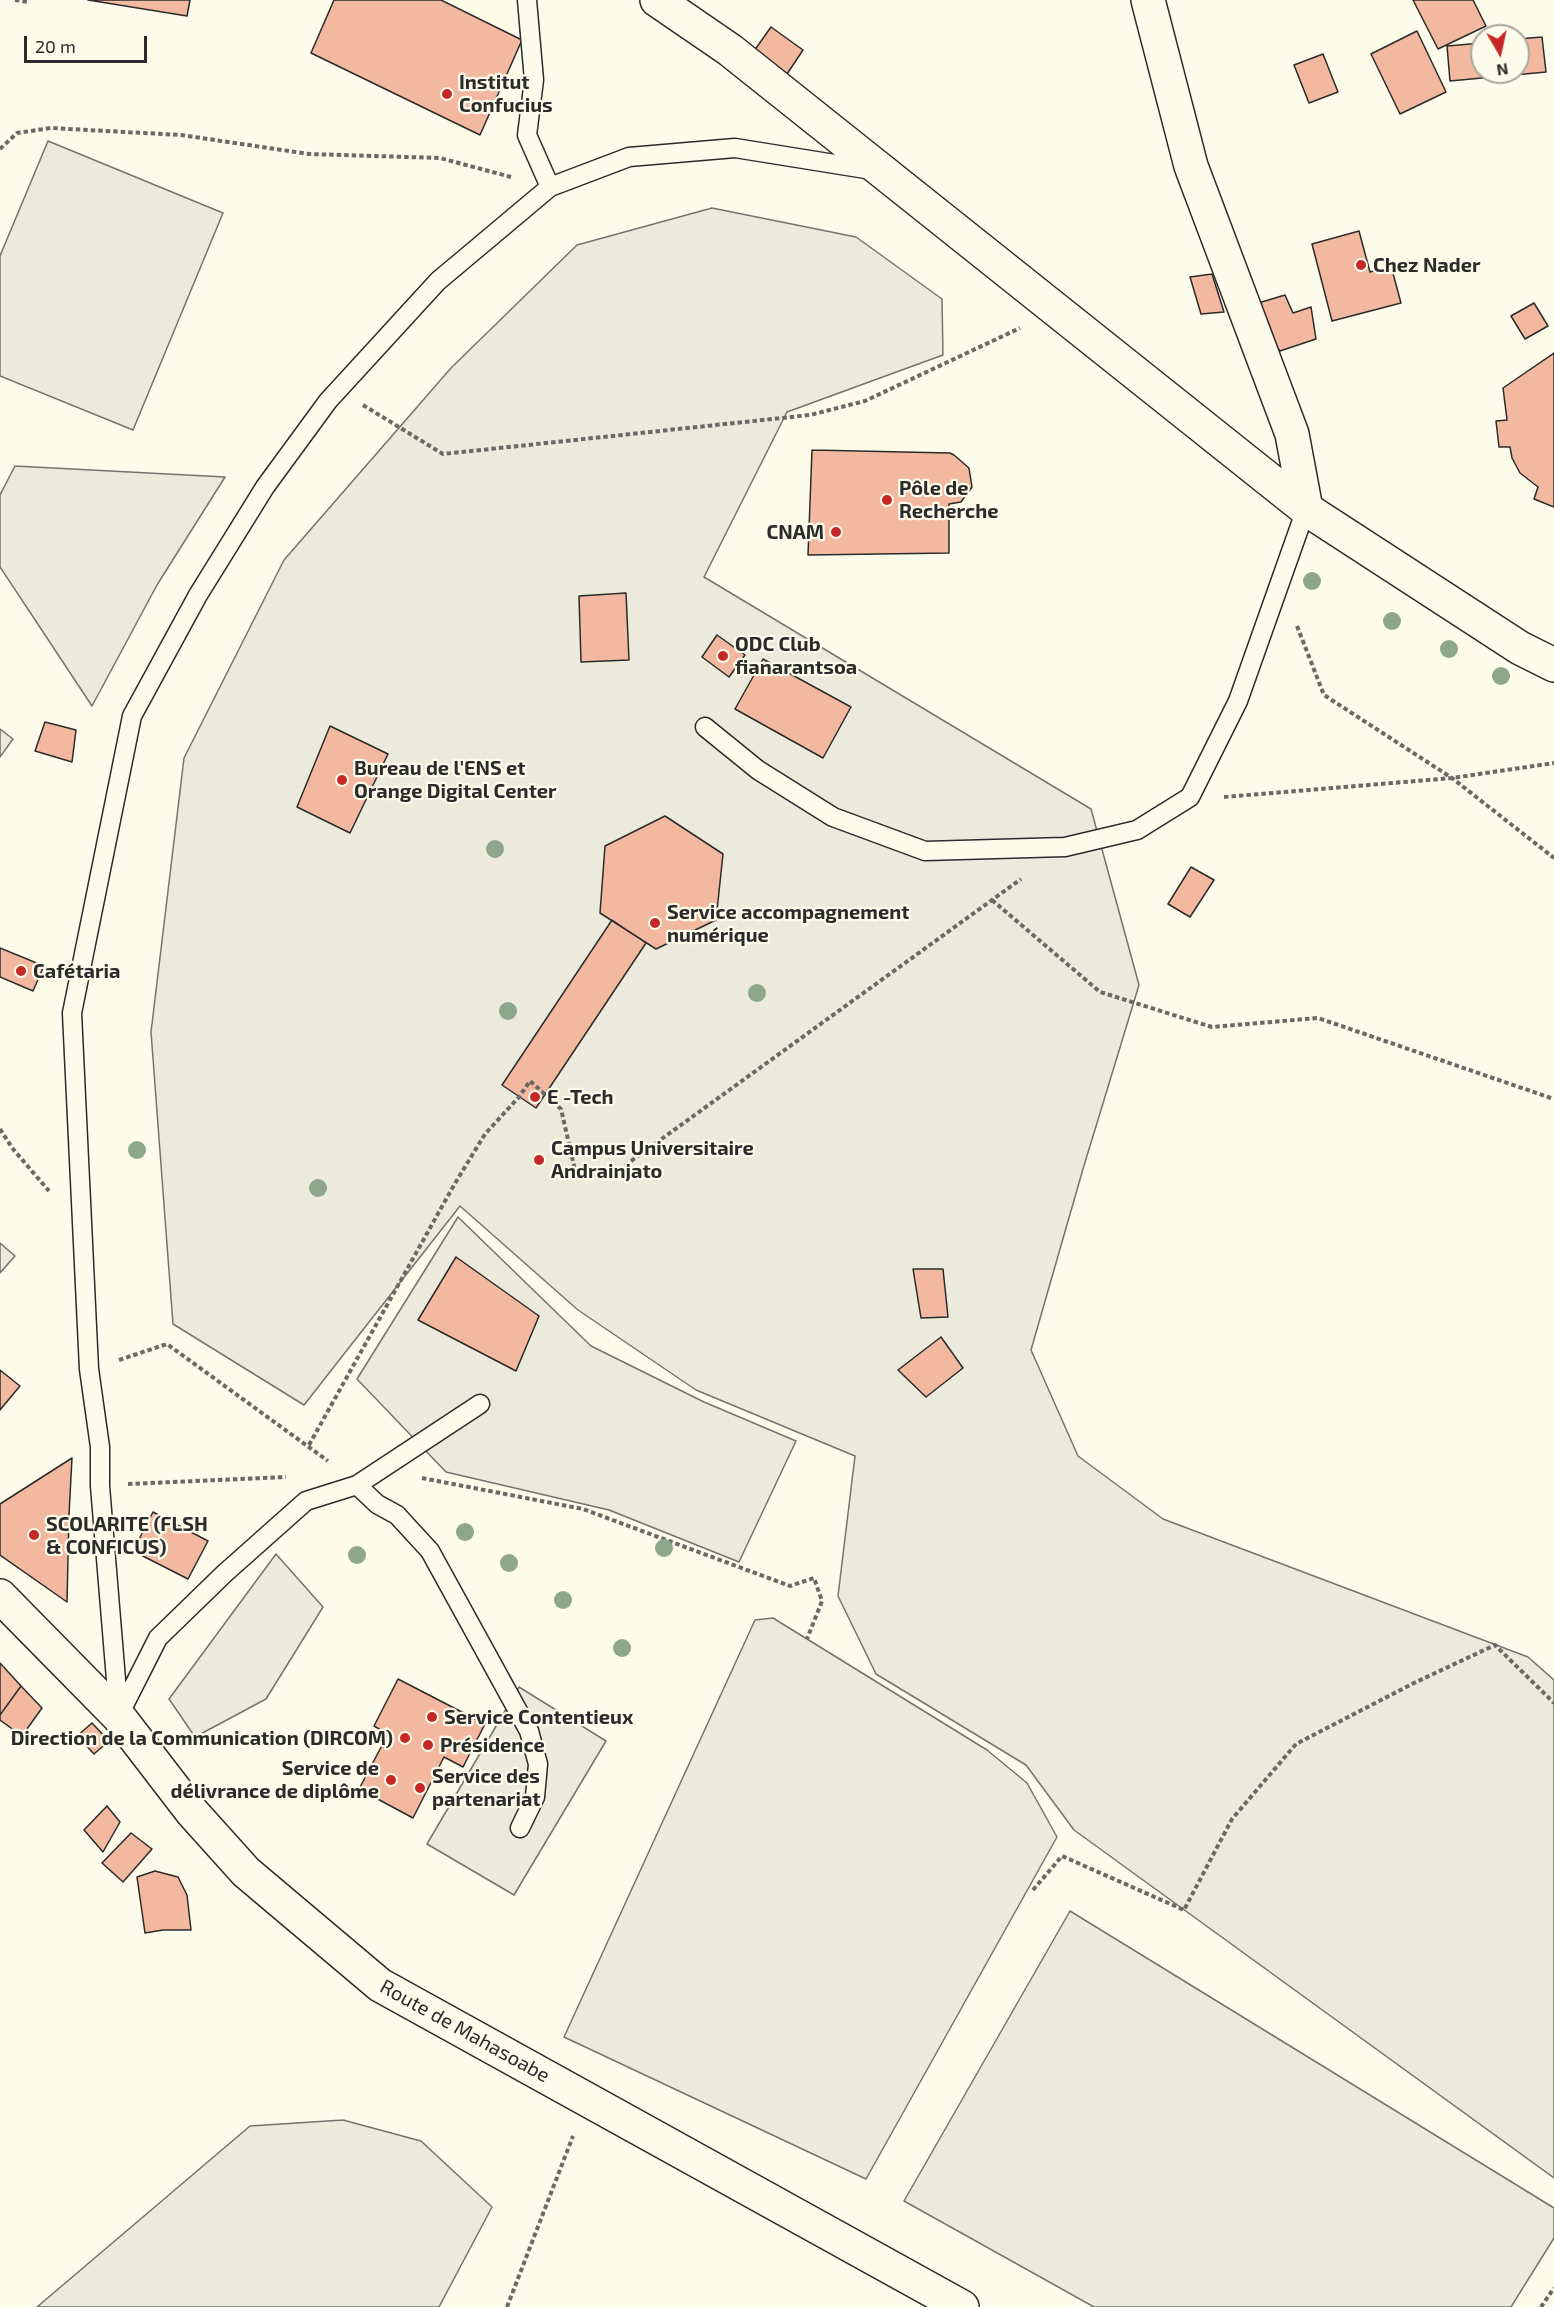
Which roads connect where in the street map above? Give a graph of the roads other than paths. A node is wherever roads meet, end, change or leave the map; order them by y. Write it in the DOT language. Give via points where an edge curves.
graph roads {
  1 [pos="527,0"];
  2 [pos="657,0"];
  3 [pos="1148,0"];
  4 [pos="880,171"];
  5 [pos="550,187"];
  6 [pos="1306,509"];
  7 [pos="1554,665"];
  8 [pos="705,727"];
  9 [pos="480,1404"];
  10 [pos="357,1485"];
  11 [pos="0,1596"];
  12 [pos="119,1717"];
  13 [pos="520,1828"];
  14 [pos="962,2307"];
  1 -- 5 [label="lane" via="534,80 527,135"];
  2 -- 4 [label="street" via="730,50"];
  3 -- 6 [label="street" via="1191,166 1292,434"];
  4 -- 5 [label="lane" via="735,148 628,157"];
  4 -- 6 [label="street"];
  5 -- 12 [label="lane" via="438,281 338,390 265,487 198,595 132,716 72,1013 89,1369 100,1447"];
  6 -- 7 [label="street" via="1520,648"];
  6 -- 8 [label="lane" via="1238,701 1190,797 1137,830 1065,847 925,851 833,816 758,771"];
  9 -- 10 [label="lane"];
  10 -- 12 [label="lane" via="306,1501 225,1572 158,1638"];
  10 -- 13 [label="lane" via="377,1504 397,1515 430,1551 529,1731 538,1764 535,1797"];
  11 -- 12 [label="street, Route de Mahasoabe"];
  12 -- 14 [label="street, Route de Mahasoabe" via="192,1812 246,1872 380,1985"];
}
